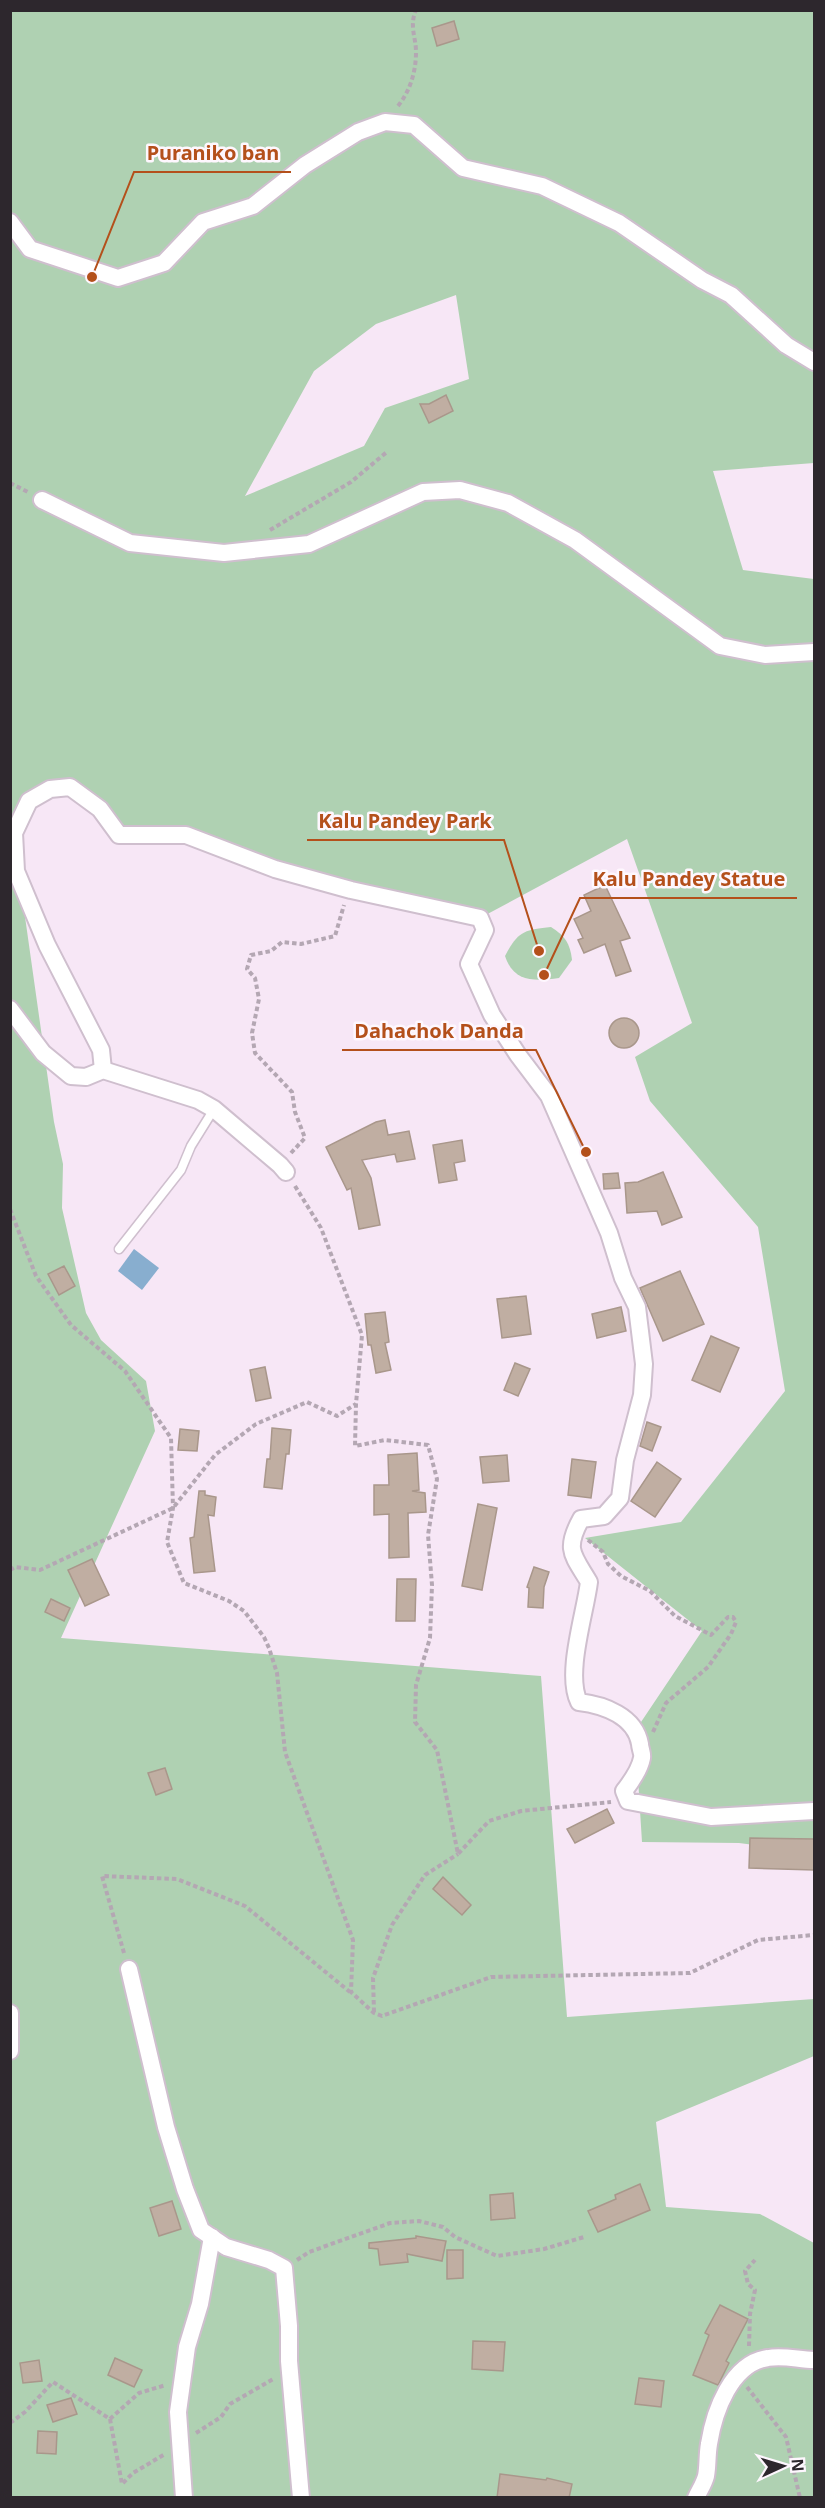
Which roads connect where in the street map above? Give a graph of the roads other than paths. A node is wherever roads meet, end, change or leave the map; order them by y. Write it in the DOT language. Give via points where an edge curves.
graph roads {
  1 [pos="10,222"];
  2 [pos="814,362"];
  3 [pos="42,500"];
  4 [pos="814,652"];
  5 [pos="10,1009"];
  6 [pos="103,1070"];
  7 [pos="213,1109"];
  8 [pos="283,1168"];
  9 [pos="119,1249"];
  10 [pos="814,1811"];
  11 [pos="129,1969"];
  12 [pos="10,2013"];
  13 [pos="10,2051"];
  14 [pos="212,2237"];
  15 [pos="814,2360"];
  16 [pos="184,2498"];
  17 [pos="301,2498"];
  18 [pos="696,2498"];
  1 -- 2 [label="street" via="30,249 118,278 164,263 202,222 253,206 305,165 358,132 385,122 414,125 463,168 542,186 619,223 702,280 731,295 786,345"];
  3 -- 4 [label="street" via="130,543 224,553 309,544 423,492 460,490 508,503 575,540 720,646 765,655"];
  5 -- 6 [label="street" via="43,1053 71,1076 86,1077"];
  6 -- 7 [label="street" via="198,1100"];
  6 -- 10 [label="street" via="101,1050 47,945 16,871 14,833 29,801 50,789 70,787 100,809 119,835 186,835 274,869 480,918 485,930 469,964 472,974 492,1015 549,1096 637,1307 644,1364 642,1395 625,1460 620,1498 604,1516 581,1519 571,1539 572,1555 590,1582 574,1692 579,1702 596,1704 629,1722 638,1736 642,1758 624,1791 628,1801 711,1817"];
  7 -- 8 [label="street"];
  7 -- 9 [label="lane" via="181,1170"];
  11 -- 14 [label="street" via="166,2127 201,2230"];
  12 -- 13 [label="street"];
  14 -- 16 [label="street" via="200,2304 187,2347 178,2412"];
  14 -- 17 [label="street" via="226,2247 284,2268"];
  15 -- 18 [label="street" via="767,2358 750,2362 736,2376 714,2417 705,2478"];
}
